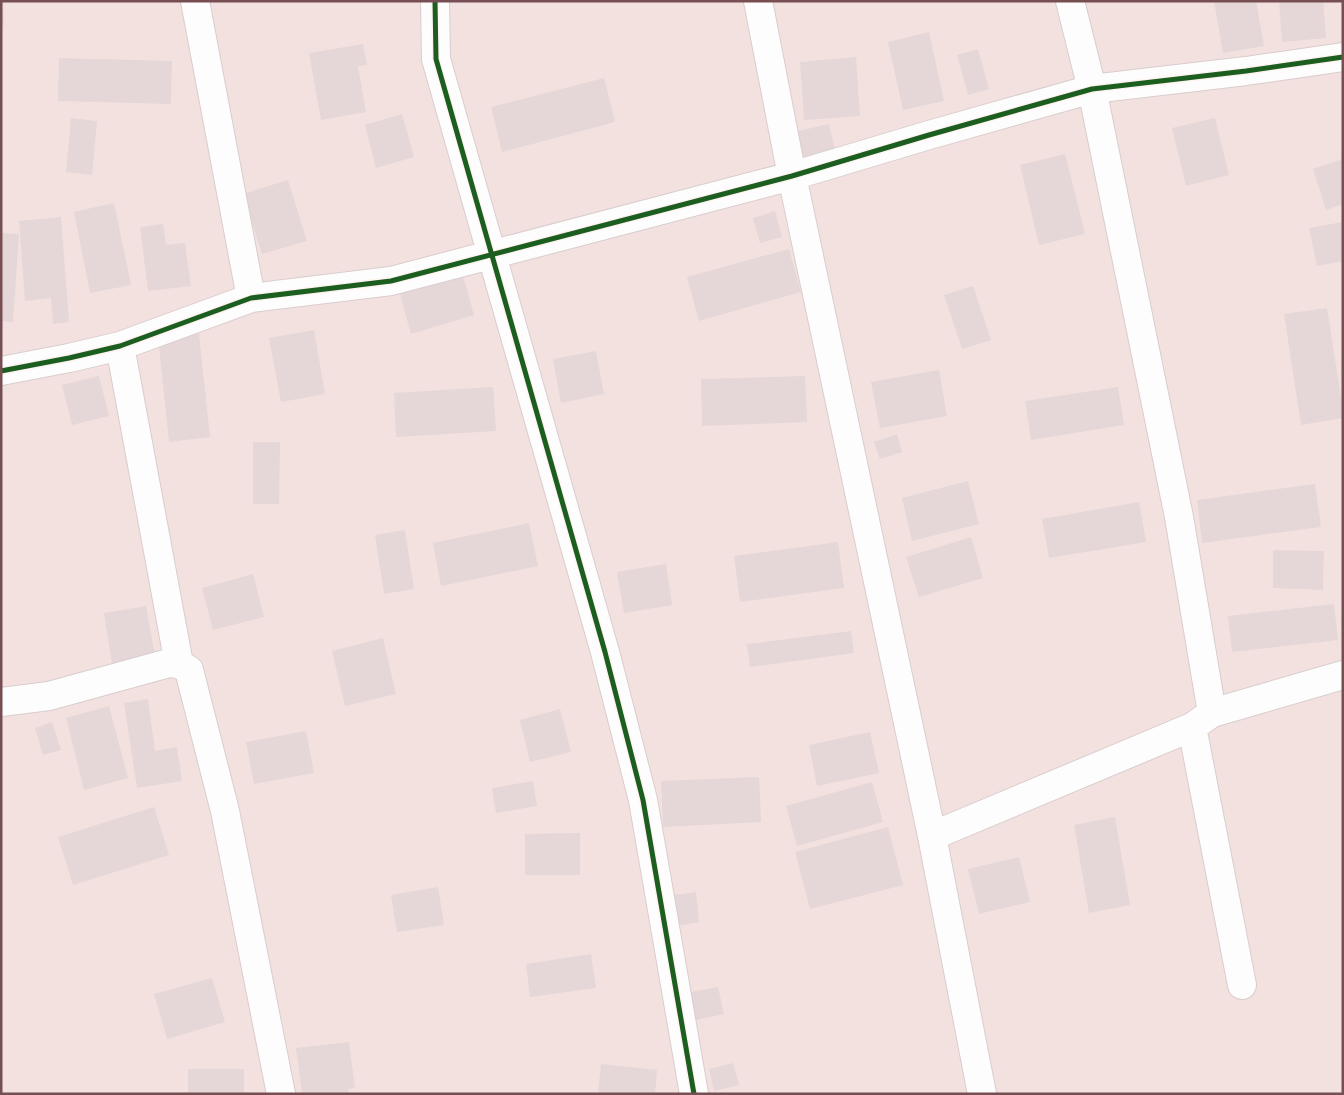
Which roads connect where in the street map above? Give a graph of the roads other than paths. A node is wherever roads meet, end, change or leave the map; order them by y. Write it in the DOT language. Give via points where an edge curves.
graph roads {
  1 [pos="194,1"];
  2 [pos="436,1"];
  3 [pos="758,1"];
  4 [pos="1070,1"];
  5 [pos="1343,57"];
  6 [pos="1092,89"];
  7 [pos="792,176"];
  8 [pos="492,254"];
  9 [pos="251,298"];
  10 [pos="120,346"];
  11 [pos="1,371"];
  12 [pos="179,664"];
  13 [pos="1343,675"];
  14 [pos="1,702"];
  15 [pos="1202,720"];
  16 [pos="932,836"];
  17 [pos="1242,985"];
  18 [pos="281,1094"];
  19 [pos="694,1094"];
  20 [pos="982,1094"];
  1 -- 9 [label="street"];
  2 -- 8 [label="street" via="436,59"];
  3 -- 7 [label="street"];
  4 -- 6 [label="street"];
  5 -- 6 [label="street"];
  6 -- 7 [label="street"];
  6 -- 15 [label="street" via="1180,517"];
  7 -- 8 [label="street"];
  7 -- 16 [label="street"];
  8 -- 9 [label="street" via="391,281"];
  8 -- 19 [label="street" via="605,652 643,800"];
  9 -- 10 [label="street"];
  10 -- 11 [label="street"];
  10 -- 12 [label="street"];
  12 -- 14 [label="street" via="169,663 49,696"];
  12 -- 18 [label="street" via="189,670 225,811"];
  13 -- 15 [label="street"];
  15 -- 16 [label="street"];
  15 -- 17 [label="street"];
  16 -- 20 [label="street"];
}
